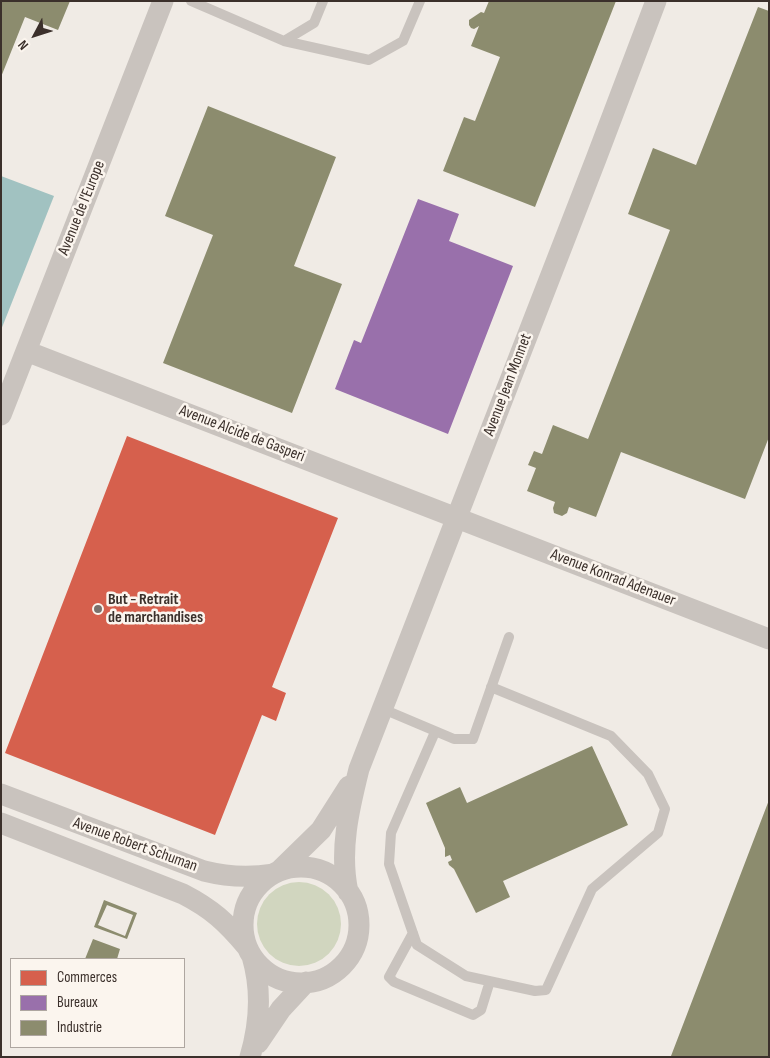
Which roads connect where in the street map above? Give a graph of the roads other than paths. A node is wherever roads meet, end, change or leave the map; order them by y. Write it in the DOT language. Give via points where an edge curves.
graph roads {
  1 [pos="163,1"];
  2 [pos="191,1"];
  3 [pos="323,1"];
  4 [pos="420,1"];
  5 [pos="656,1"];
  6 [pos="284,41"];
  7 [pos="26,351"];
  8 [pos="1,415"];
  9 [pos="457,517"];
  10 [pos="509,637"];
  11 [pos="769,639"];
  12 [pos="491,687"];
  13 [pos="383,709"];
  14 [pos="435,732"];
  15 [pos="360,769"];
  16 [pos="1,794"];
  17 [pos="1,823"];
  18 [pos="276,873"];
  19 [pos="348,892"];
  20 [pos="413,934"];
  21 [pos="250,951"];
  22 [pos="490,981"];
  23 [pos="306,982"];
  24 [pos="250,1057"];
  1 -- 7 [label="street, Avenue de l'Europe"];
  2 -- 6 [label="lane"];
  3 -- 6 [label="lane" via="314,23"];
  4 -- 6 [label="lane" via="404,41 369,60"];
  5 -- 9 [label="street, Avenue Jean Monnet"];
  7 -- 8 [label="street, Avenue de l'Europe"];
  7 -- 9 [label="street, Avenue Alcide de Gasperi"];
  9 -- 11 [label="street, Avenue Konrad Adenauer"];
  9 -- 13 [label="street, Avenue Jean Monnet"];
  10 -- 12 [label="lane"];
  12 -- 14 [label="lane" via="472,738 454,740"];
  12 -- 22 [label="lane" via="611,736 648,774 665,809 658,833 592,889 546,990 535,992"];
  13 -- 14 [label="lane"];
  13 -- 15 [label="street, Avenue Jean Monnet"];
  14 -- 20 [label="lane" via="391,833 389,864"];
  15 -- 18 [label="street, Avenue Jean Monnet" via="324,825"];
  15 -- 19 [label="street, Avenue Jean Monnet" via="346,837"];
  16 -- 18 [label="street, Avenue Robert Schuman" via="204,871 243,877"];
  17 -- 21 [label="street, Avenue Robert Schuman" via="183,894 218,915"];
  18 -- 19 [label="street" via="299,867 315,869 333,877"];
  18 -- 21 [label="street" via="257,887 247,905 243,926"];
  19 -- 23 [label="street" via="354,901 358,921 352,952 335,971 321,979"];
  20 -- 22 [label="lane" via="416,945 466,976"];
  20 -- 22 [label="lane" via="389,978 394,982 473,1015 481,1010"];
  21 -- 23 [label="street" via="262,968 276,977"];
  21 -- 24 [label="street" via="259,997 257,1031"];
  23 -- 24 [label="street" via="274,1018"];
}
